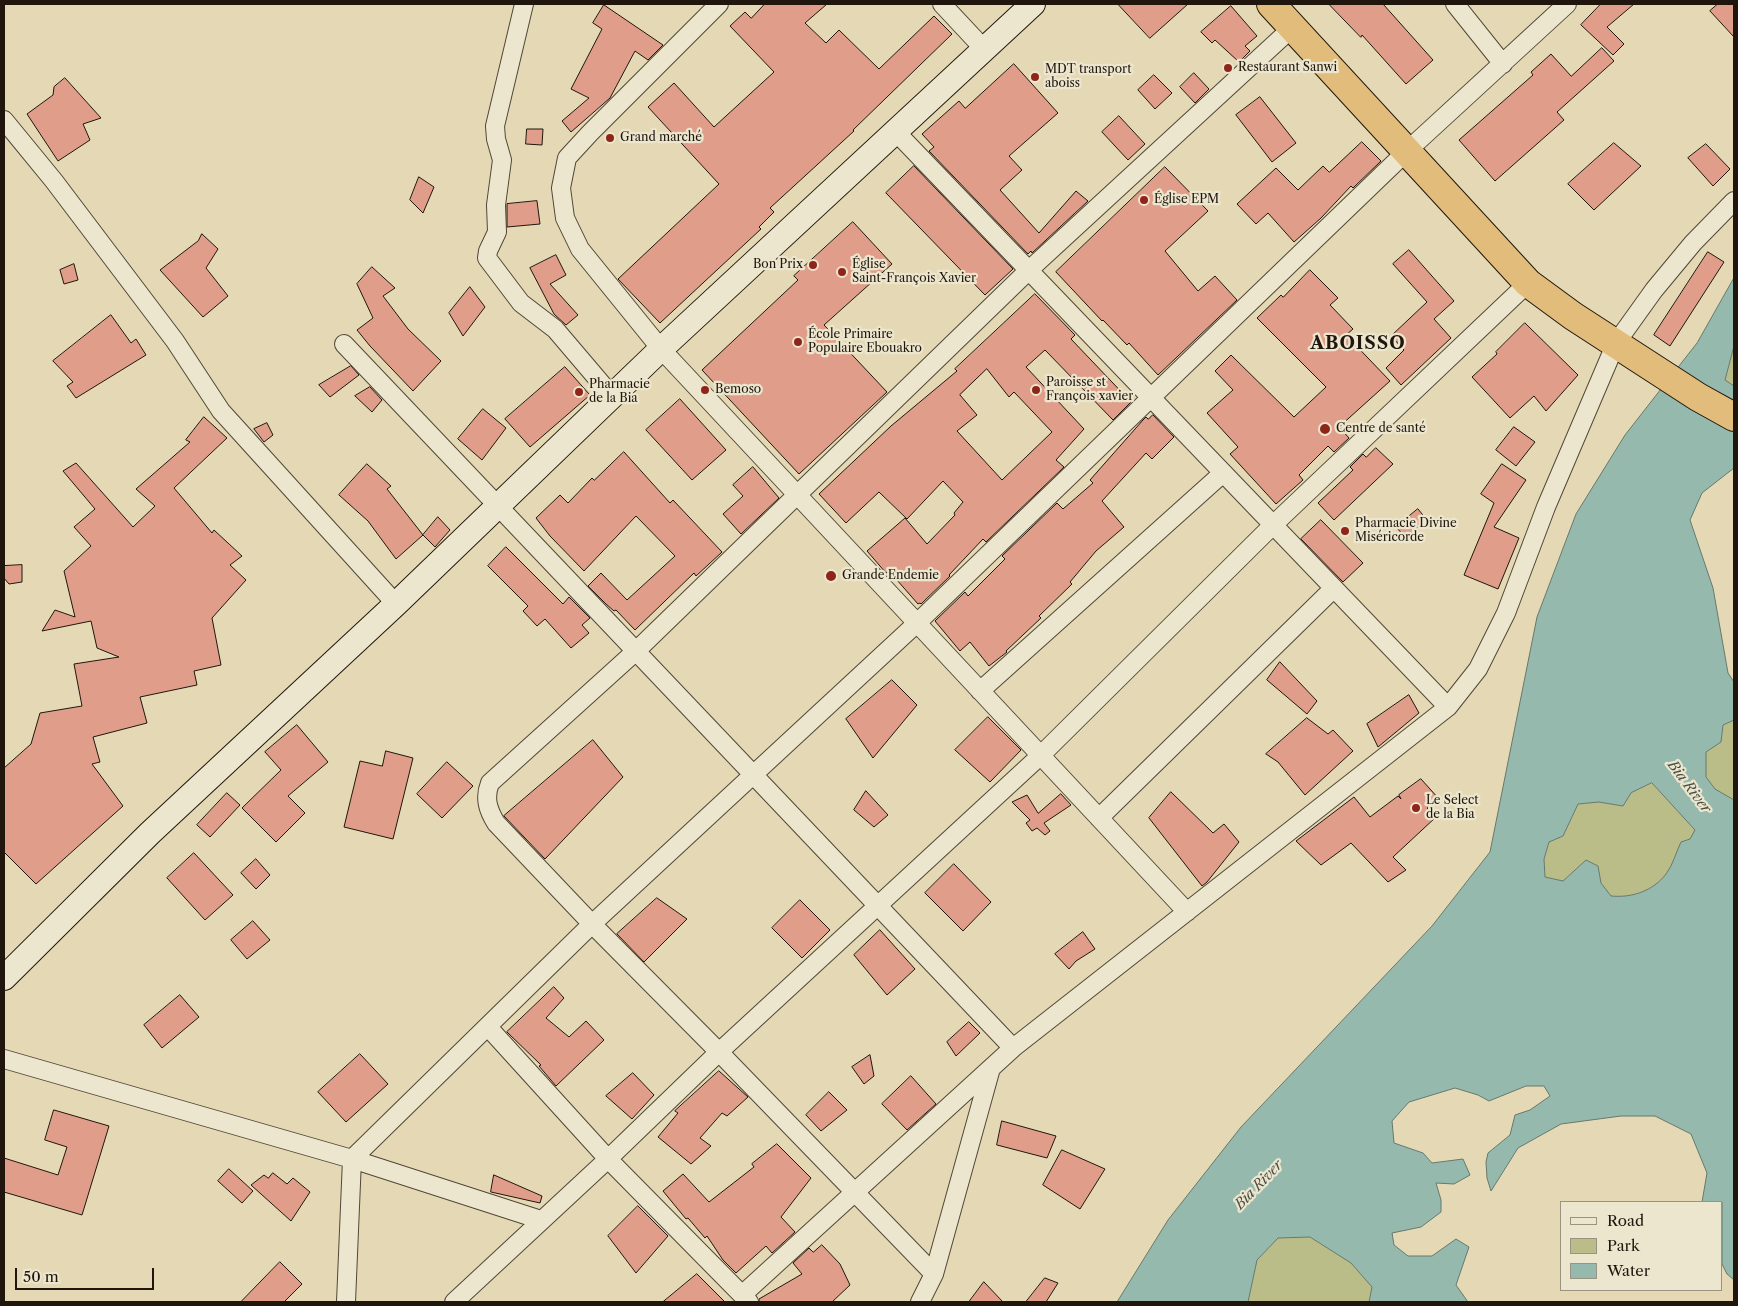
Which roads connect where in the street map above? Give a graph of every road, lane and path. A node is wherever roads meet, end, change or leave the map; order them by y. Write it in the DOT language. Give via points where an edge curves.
graph roads {
  1 [pos="524,4"];
  2 [pos="719,4"];
  3 [pos="942,4"];
  4 [pos="1033,4"];
  5 [pos="1271,4"];
  6 [pos="1455,4"];
  7 [pos="1567,4"];
  8 [pos="1293,27"];
  9 [pos="984,50"];
  10 [pos="1503,64"];
  11 [pos="4,120"];
  12 [pos="896,132"];
  13 [pos="1407,151"];
  14 [pos="1734,200"];
  15 [pos="1029,270"];
  16 [pos="1528,283"];
  17 [pos="1616,343"];
  18 [pos="344,344"];
  19 [pos="661,349"];
  20 [pos="612,396"];
  21 [pos="1150,397"];
  22 [pos="1734,416"];
  23 [pos="1223,473"];
  24 [pos="798,495"];
  25 [pos="498,506"];
  26 [pos="1273,525"];
  27 [pos="1334,588"];
  28 [pos="396,604"];
  29 [pos="917,623"];
  30 [pos="636,651"];
  31 [pos="980,691"];
  32 [pos="1448,707"];
  33 [pos="1040,756"];
  34 [pos="754,775"];
  35 [pos="1099,818"];
  36 [pos="877,907"];
  37 [pos="1186,912"];
  38 [pos="592,924"];
  39 [pos="4,978"];
  40 [pos="488,1027"];
  41 [pos="1012,1048"];
  42 [pos="720,1052"];
  43 [pos="4,1058"];
  44 [pos="991,1068"];
  45 [pos="352,1159"];
  46 [pos="608,1159"];
  47 [pos="855,1192"];
  48 [pos="540,1220"];
  49 [pos="934,1274"];
  50 [pos="745,1299"];
  51 [pos="346,1302"];
  52 [pos="454,1302"];
  53 [pos="920,1302"];
  1 -- 20 [label="street" via="495,126 502,160 496,205 497,232 487,258 521,303 555,329"];
  2 -- 19 [label="street" via="567,158 561,188 565,218 580,249"];
  3 -- 9 [label="street"];
  4 -- 9 [label="main road"];
  5 -- 8 [label="highway"];
  6 -- 10 [label="street"];
  7 -- 10 [label="street"];
  8 -- 13 [label="highway"];
  8 -- 15 [label="street"];
  9 -- 12 [label="main road"];
  10 -- 13 [label="street"];
  11 -- 28 [label="street" via="175,341 221,412"];
  12 -- 15 [label="street"];
  12 -- 19 [label="main road"];
  13 -- 16 [label="highway"];
  13 -- 21 [label="street"];
  14 -- 17 [label="street" via="1654,290"];
  15 -- 21 [label="street"];
  15 -- 24 [label="street"];
  16 -- 17 [label="highway"];
  16 -- 26 [label="street"];
  17 -- 22 [label="highway" via="1698,397"];
  17 -- 32 [label="street" via="1546,507 1506,613 1478,670"];
  18 -- 25 [label="street"];
  19 -- 20 [label="main road"];
  19 -- 24 [label="street"];
  20 -- 25 [label="main road"];
  21 -- 23 [label="street"];
  21 -- 29 [label="street"];
  23 -- 26 [label="street"];
  23 -- 31 [label="street"];
  24 -- 29 [label="street"];
  24 -- 30 [label="street"];
  25 -- 28 [label="main road"];
  25 -- 30 [label="street"];
  26 -- 27 [label="street"];
  26 -- 33 [label="street"];
  27 -- 32 [label="street"];
  27 -- 35 [label="street"];
  28 -- 39 [label="main road" via="150,833"];
  29 -- 31 [label="street"];
  29 -- 34 [label="street"];
  30 -- 34 [label="street"];
  30 -- 38 [label="street" via="490,783 487,791 487,804 496,823"];
  31 -- 33 [label="street"];
  32 -- 37 [label="street"];
  33 -- 35 [label="street"];
  33 -- 36 [label="street"];
  34 -- 36 [label="street"];
  34 -- 38 [label="street"];
  35 -- 37 [label="street"];
  36 -- 41 [label="street"];
  36 -- 42 [label="street"];
  37 -- 41 [label="street"];
  38 -- 40 [label="street"];
  38 -- 42 [label="street"];
  40 -- 45 [label="street"];
  40 -- 46 [label="street"];
  41 -- 44 [label="street"];
  42 -- 46 [label="street"];
  42 -- 47 [label="street"];
  43 -- 45 [label="street"];
  44 -- 47 [label="street"];
  44 -- 49 [label="street"];
  45 -- 48 [label="street"];
  45 -- 51 [label="street"];
  46 -- 48 [label="street"];
  46 -- 50 [label="street"];
  47 -- 49 [label="street"];
  47 -- 50 [label="street"];
  48 -- 52 [label="street"];
  49 -- 53 [label="street"];
}
